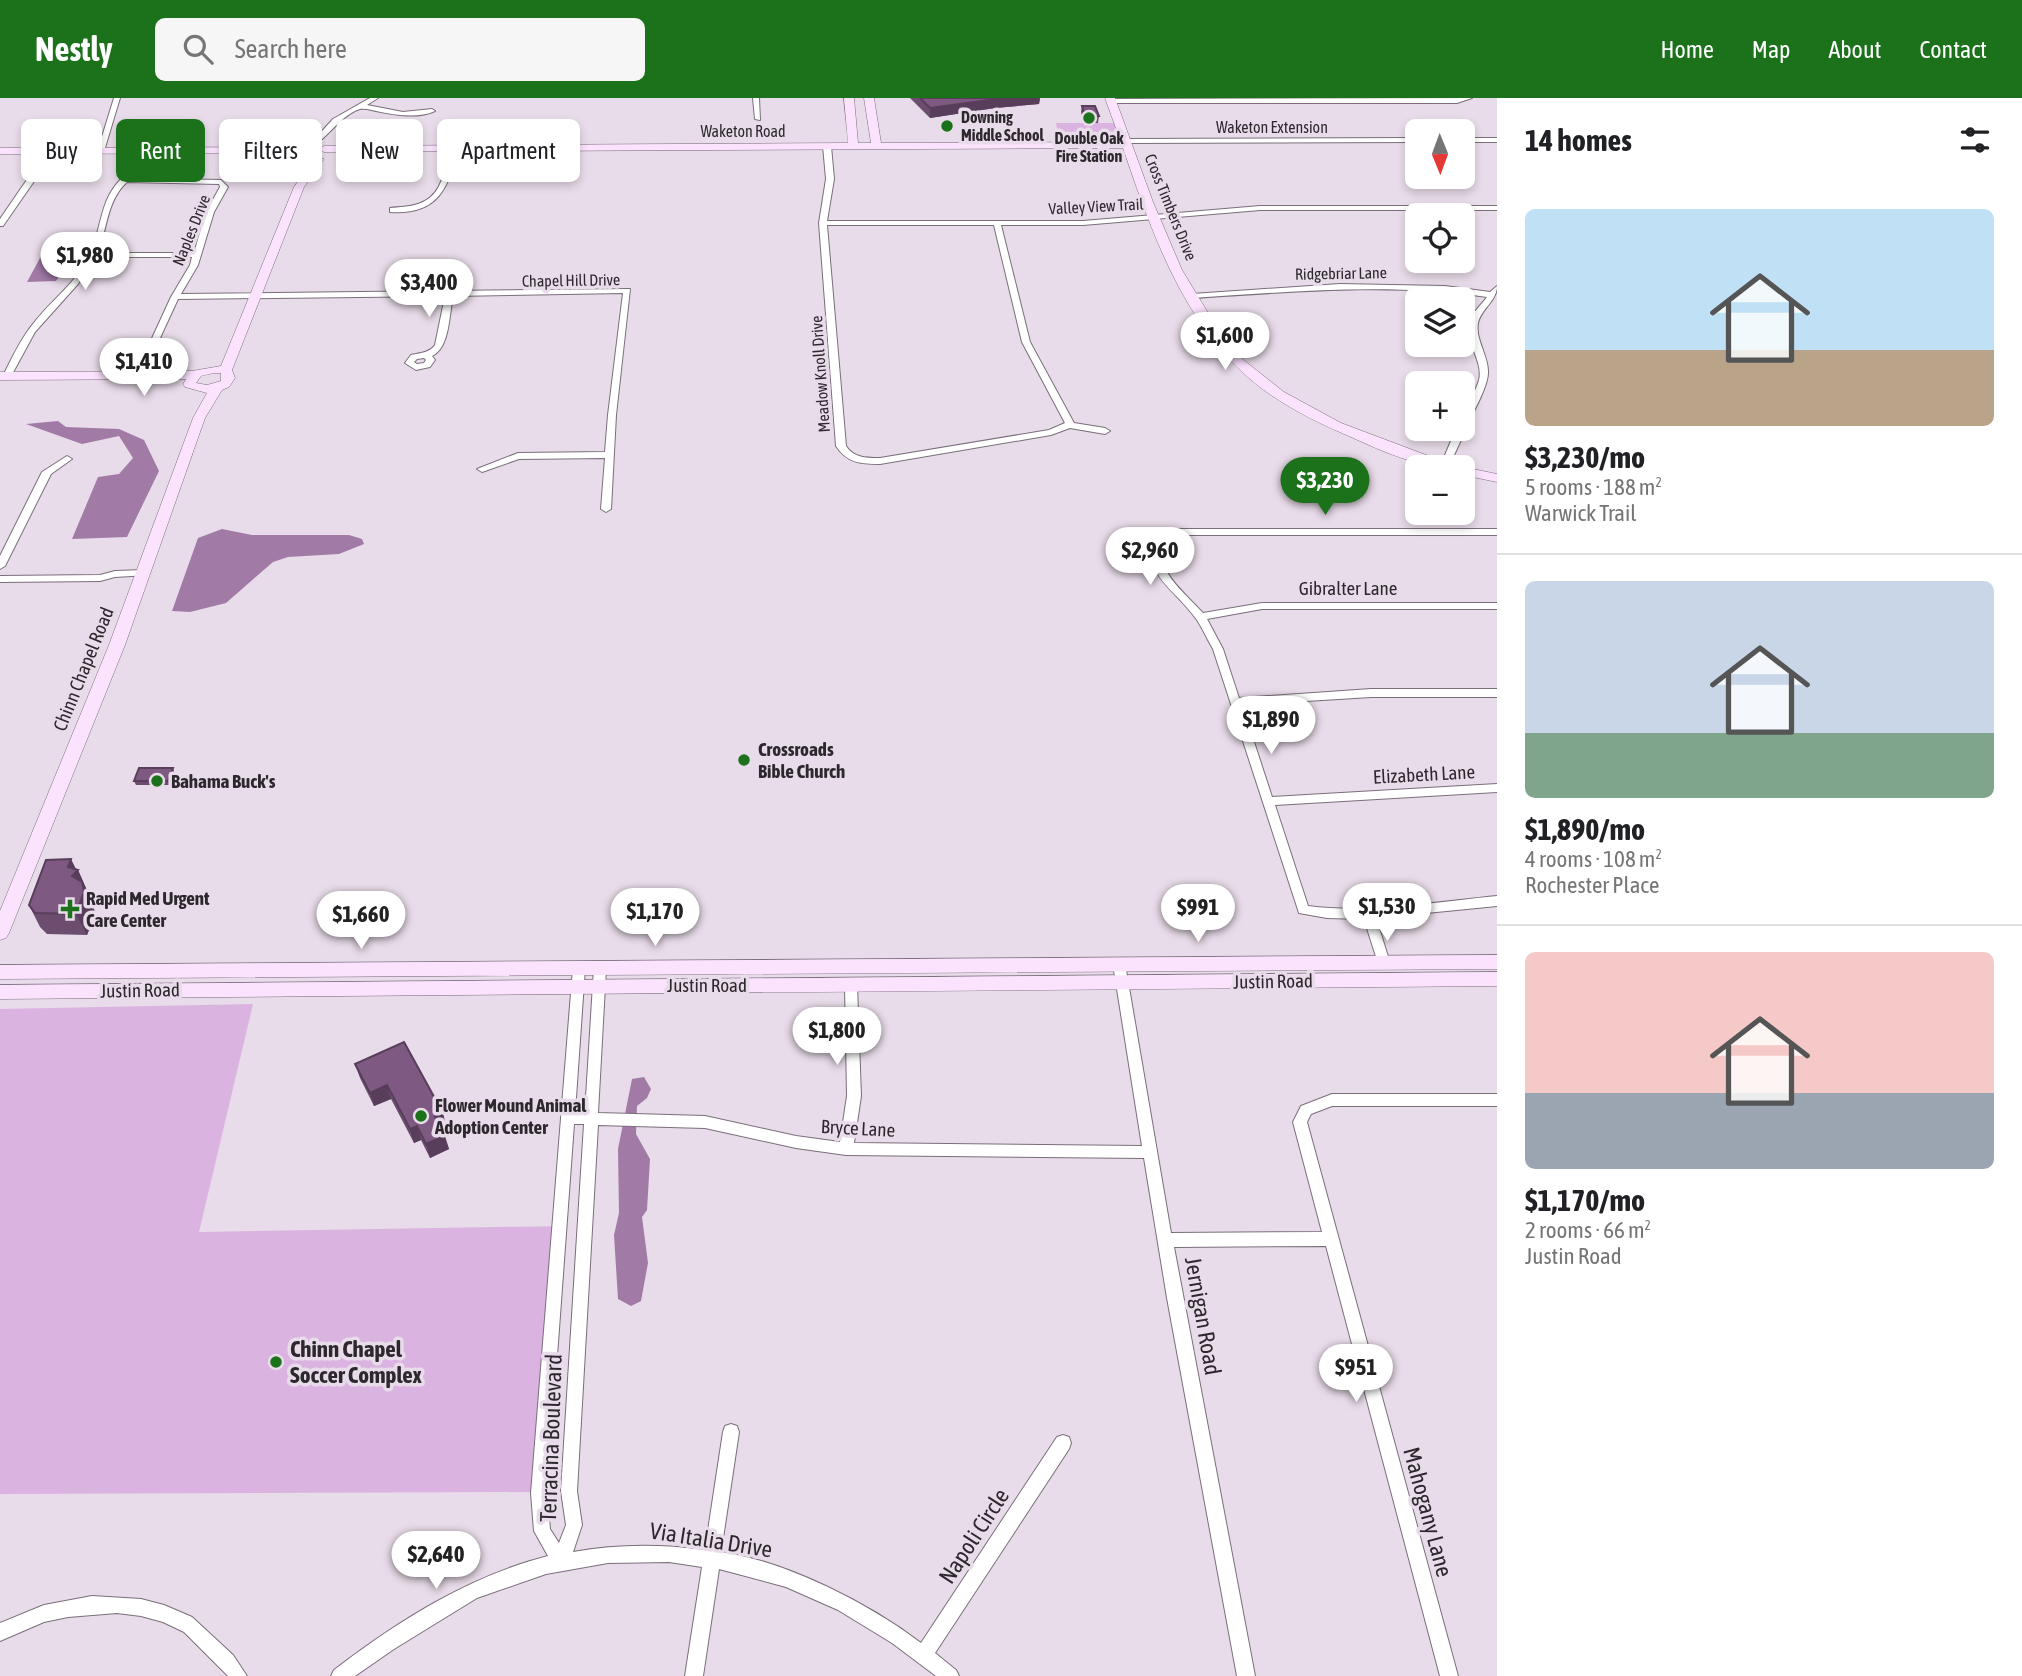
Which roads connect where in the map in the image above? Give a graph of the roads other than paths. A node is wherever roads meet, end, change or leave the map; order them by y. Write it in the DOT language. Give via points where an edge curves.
graph roads {
  1 [pos="117,98"];
  2 [pos="375,98"];
  3 [pos="757,98"];
  4 [pos="849,98"];
  5 [pos="869,98"];
  6 [pos="1469,98"];
  7 [pos="1111,99"];
  8 [pos="1295,99"];
  9 [pos="361,106"];
  10 [pos="432,111"];
  11 [pos="758,119"];
  12 [pos="328,127"];
  13 [pos="322,134"];
  14 [pos="1475,140"];
  15 [pos="1497,140"];
  16 [pos="1405,141"];
  17 [pos="1127,143"];
  18 [pos="102,145"];
  19 [pos="827,146"];
  20 [pos="853,146"];
  21 [pos="876,146"];
  22 [pos="437,147"];
  23 [pos="580,147"];
  24 [pos="219,150"];
  25 [pos="0,151"];
  26 [pos="21,151"];
  27 [pos="102,151"];
  28 [pos="322,153"];
  29 [pos="29,182"];
  30 [pos="122,182"];
  31 [pos="221,182"];
  32 [pos="299,182"];
  33 [pos="302,182"];
  34 [pos="444,182"];
  35 [pos="299,187"];
  36 [pos="1497,208"];
  37 [pos="393,210"];
  38 [pos="1155,216"];
  39 [pos="823,223"];
  40 [pos="997,223"];
  41 [pos="0,224"];
  42 [pos="93,255"];
  43 [pos="198,255"];
  44 [pos="1494,292"];
  45 [pos="255,295"];
  46 [pos="449,295"];
  47 [pos="1192,296"];
  48 [pos="175,297"];
  49 [pos="235,346"];
  50 [pos="426,355"];
  51 [pos="136,357"];
  52 [pos="209,369"];
  53 [pos="226,370"];
  54 [pos="2,379"];
  55 [pos="194,383"];
  56 [pos="216,389"];
  57 [pos="1475,398"];
  58 [pos="199,418"];
  59 [pos="1069,425"];
  60 [pos="1105,431"];
  61 [pos="609,455"];
  62 [pos="1417,455"];
  63 [pos="67,459"];
  64 [pos="482,469"];
  65 [pos="1475,473"];
  66 [pos="1497,478"];
  67 [pos="606,509"];
  68 [pos="1153,532"];
  69 [pos="1497,532"];
  70 [pos="0,566"];
  71 [pos="142,577"];
  72 [pos="0,579"];
  73 [pos="1497,606"];
  74 [pos="1201,617"];
  75 [pos="1497,693"];
  76 [pos="1236,702"];
  77 [pos="1497,788"];
  78 [pos="1268,801"];
  79 [pos="1497,901"];
  80 [pos="1368,913"];
  81 [pos="0,933"];
  82 [pos="1497,962"];
  83 [pos="1384,963"];
  84 [pos="1119,964"];
  85 [pos="0,972"];
  86 [pos="579,977"];
  87 [pos="600,977"];
  88 [pos="1497,979"];
  89 [pos="1122,983"];
  90 [pos="851,985"];
  91 [pos="0,992"];
  92 [pos="1497,1100"];
  93 [pos="567,1118"];
  94 [pos="593,1121"];
  95 [pos="846,1149"];
  96 [pos="1151,1152"];
  97 [pos="1331,1239"];
  98 [pos="1167,1240"];
  99 [pos="731,1432"];
  100 [pos="1063,1443"];
  101 [pos="712,1559"];
  102 [pos="561,1561"];
  103 [pos="0,1632"];
  104 [pos="924,1654"];
  105 [pos="238,1676"];
  106 [pos="340,1676"];
  107 [pos="694,1676"];
  108 [pos="950,1676"];
  109 [pos="1246,1676"];
  110 [pos="1449,1676"];
  1 -- 18 [label="street"];
  2 -- 9 [label="street"];
  3 -- 11 [label="street"];
  4 -- 20 [label="street"];
  5 -- 21 [label="street"];
  6 -- 8 [label="street"];
  7 -- 8 [label="street"];
  7 -- 17 [label="street, Cross Timbers Drive"];
  9 -- 10 [label="street" via="402,114"];
  9 -- 12 [label="street"];
  12 -- 13 [label="street"];
  12 -- 28 [label="street"];
  14 -- 15 [label="street"];
  16 -- 17 [label="street, Waketon Extension"];
  17 -- 21 [label="street, Waketon Road"];
  17 -- 38 [label="street, Cross Timbers Drive"];
  19 -- 20 [label="street, Waketon Road"];
  19 -- 23 [label="street, Waketon Road"];
  19 -- 39 [label="street, Meadow Knoll Drive" via="830,179"];
  20 -- 21 [label="street, Waketon Road"];
  22 -- 28 [label="street, Waketon Road"];
  24 -- 27 [label="street"];
  25 -- 26 [label="street"];
  29 -- 41 [label="street"];
  30 -- 42 [label="street" via="107,208"];
  31 -- 43 [label="street, Naples Drive" via="224,187 210,212"];
  32 -- 35 [label="street"];
  33 -- 35 [label="street"];
  34 -- 37 [label="street" via="435,201"];
  35 -- 45 [label="street"];
  36 -- 38 [label="street, Valley View Trail" via="1259,208"];
  38 -- 40 [label="street, Valley View Trail" via="1083,223"];
  38 -- 47 [label="street, Cross Timbers Drive"];
  39 -- 40 [label="street, Valley View Trail"];
  39 -- 59 [label="street, Meadow Knoll Drive" via="841,446 847,455 860,461 880,461 1051,432"];
  40 -- 59 [label="street" via="1026,342"];
  42 -- 43 [label="street"];
  42 -- 54 [label="street" via="75,283 34,328"];
  43 -- 48 [label="street, Naples Drive"];
  44 -- 47 [label="street, Ridgebriar Lane" via="1331,286"];
  44 -- 57 [label="street" via="1474,320 1484,369"];
  45 -- 46 [label="street, Chapel Hill Drive"];
  45 -- 48 [label="street, Chapel Hill Drive"];
  45 -- 49 [label="street"];
  46 -- 50 [label="street" via="439,345"];
  46 -- 61 [label="street, Chapel Hill Drive" via="627,291"];
  47 -- 62 [label="street, Cross Timbers Drive" via="1254,377 1346,429"];
  48 -- 51 [label="street, Naples Drive" via="151,349"];
  49 -- 52 [label="street"];
  49 -- 53 [label="street"];
  52 -- 53 [label="street"];
  52 -- 55 [label="street"];
  53 -- 56 [label="street, Chinn Chapel Road" via="228,381"];
  54 -- 55 [label="street"];
  55 -- 56 [label="street"];
  55 -- 58 [label="street, Chinn Chapel Road"];
  56 -- 58 [label="street, Chinn Chapel Road"];
  58 -- 71 [label="street, Chinn Chapel Road"];
  59 -- 60 [label="street, Meadow Knoll Drive"];
  61 -- 64 [label="street" via="518,456"];
  61 -- 67 [label="street, Chapel Hill Drive"];
  63 -- 70 [label="street" via="47,472"];
  65 -- 66 [label="street"];
  68 -- 69 [label="street"];
  68 -- 74 [label="street" via="1152,552 1165,582"];
  71 -- 72 [label="street" via="109,582 100,578"];
  71 -- 81 [label="street, Chinn Chapel Road"];
  73 -- 74 [label="street, Gibralter Lane" via="1262,606"];
  74 -- 76 [label="street" via="1218,649"];
  75 -- 76 [label="street" via="1371,693"];
  76 -- 78 [label="street"];
  77 -- 78 [label="street, Elizabeth Lane"];
  78 -- 80 [label="street" via="1303,911"];
  79 -- 80 [label="street"];
  80 -- 83 [label="street"];
  82 -- 83 [label="street, Justin Road"];
  83 -- 84 [label="street, Justin Road"];
  84 -- 87 [label="street, Justin Road"];
  84 -- 89 [label="street, Jernigan Road"];
  85 -- 86 [label="street, Justin Road"];
  86 -- 87 [label="street, Justin Road"];
  86 -- 91 [label="street, Justin Road"];
  86 -- 93 [label="street, Terracina Boulevard"];
  87 -- 90 [label="street, Justin Road"];
  87 -- 94 [label="street, Terracina Boulevard"];
  88 -- 89 [label="street, Justin Road"];
  89 -- 90 [label="street, Justin Road"];
  89 -- 96 [label="street, Jernigan Road"];
  90 -- 95 [label="street" via="854,1096"];
  92 -- 97 [label="street, Mahogany Lane" via="1332,1100 1306,1110 1300,1122"];
  93 -- 94 [label="street, Bryce Lane"];
  93 -- 102 [label="street, Terracina Boulevard" via="539,1493 542,1531"];
  94 -- 95 [label="street, Bryce Lane" via="705,1122"];
  94 -- 102 [label="street, Terracina Boulevard" via="569,1491 573,1525"];
  95 -- 96 [label="street, Bryce Lane"];
  96 -- 98 [label="street, Jernigan Road"];
  97 -- 98 [label="street"];
  97 -- 110 [label="street, Mahogany Lane"];
  98 -- 109 [label="street, Jernigan Road"];
  99 -- 101 [label="street"];
  100 -- 104 [label="street, Napoli Circle"];
  101 -- 102 [label="street, Via Italia Drive" via="633,1550"];
  101 -- 104 [label="street, Via Italia Drive" via="785,1575 863,1611"];
  101 -- 107 [label="street"];
  102 -- 106 [label="street, Via Italia Drive" via="482,1586 373,1650"];
  103 -- 105 [label="street" via="15,1623 71,1607 118,1605 156,1612 188,1624"];
  104 -- 108 [label="street, Via Italia Drive"];
}
